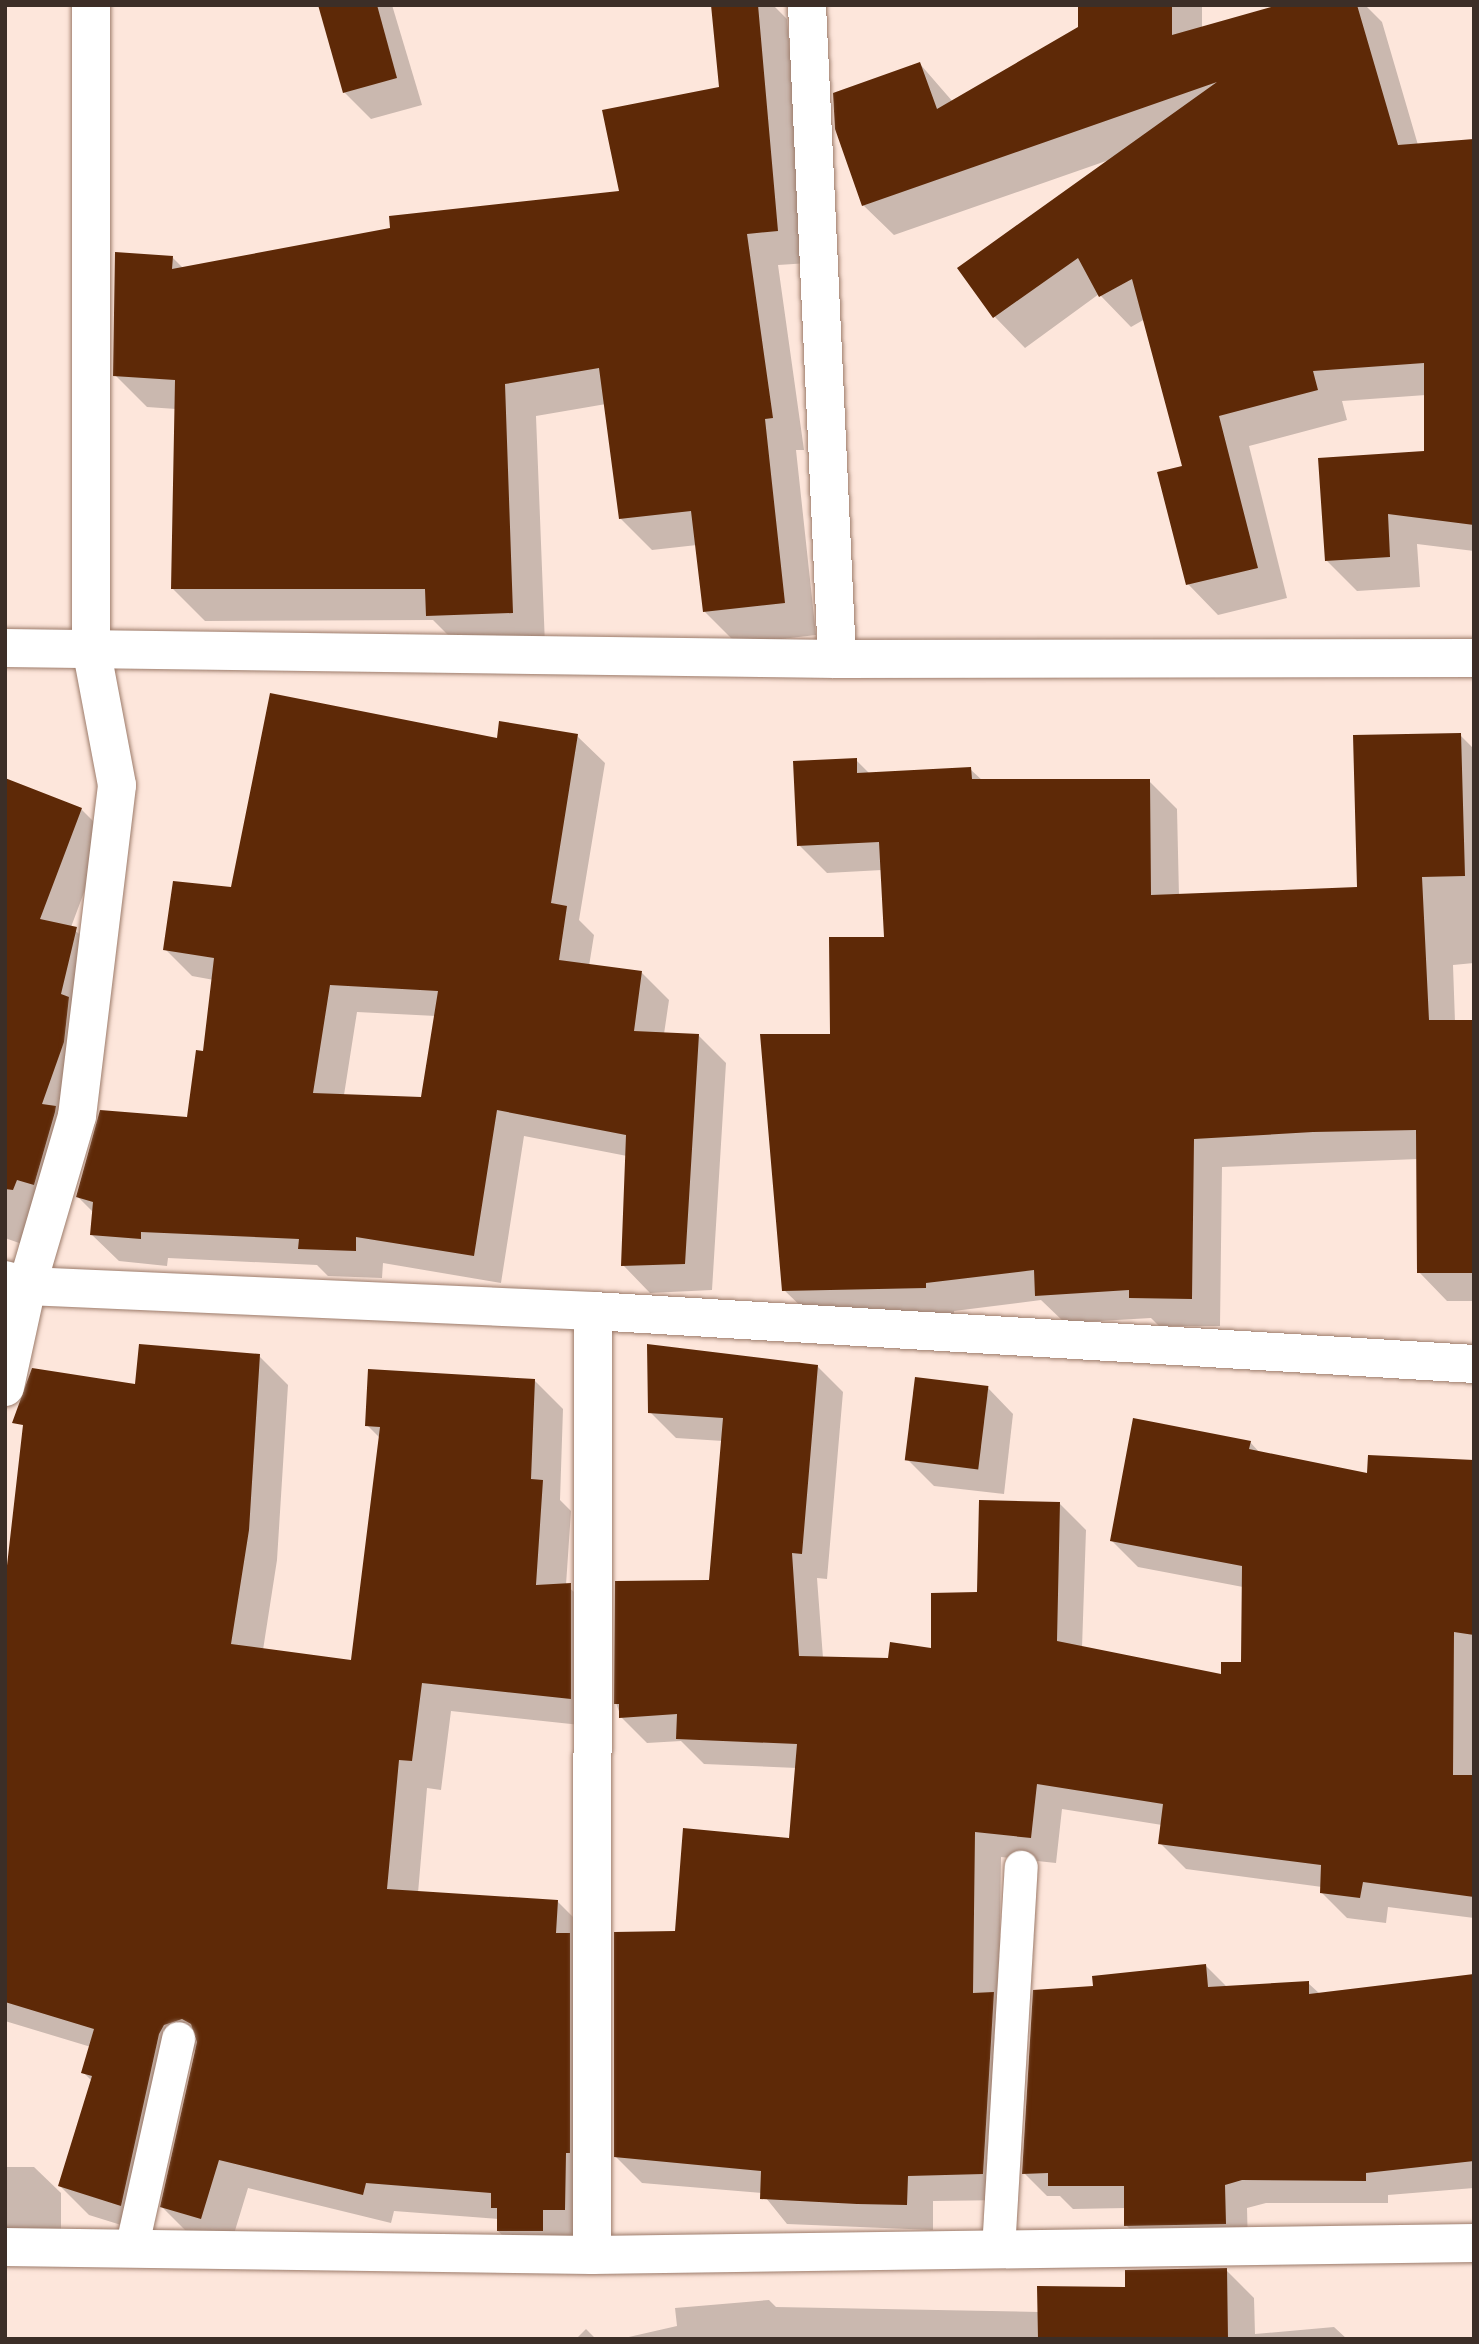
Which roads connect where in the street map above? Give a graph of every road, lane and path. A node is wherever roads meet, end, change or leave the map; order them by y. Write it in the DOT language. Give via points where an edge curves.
graph roads {
  1 [pos="91,5"];
  2 [pos="807,5"];
  3 [pos="91,647"];
  4 [pos="5,648"];
  5 [pos="1474,658"];
  6 [pos="837,659"];
  7 [pos="16,1283"];
  8 [pos="593,1311"];
  9 [pos="1474,1364"];
  10 [pos="5,1387"];
  11 [pos="1021,1867"];
  12 [pos="178,2038"];
  13 [pos="1474,2242"];
  14 [pos="5,2247"];
  15 [pos="131,2249"];
  16 [pos="998,2249"];
  17 [pos="592,2255"];
  1 -- 3 [label="street"];
  2 -- 6 [label="street"];
  3 -- 4 [label="street"];
  3 -- 6 [label="street"];
  3 -- 7 [label="street" via="117,785 77,1116"];
  5 -- 6 [label="street"];
  7 -- 8 [label="street"];
  7 -- 10 [label="street"];
  8 -- 9 [label="street"];
  8 -- 17 [label="street"];
  11 -- 16 [label="lane"];
  12 -- 15 [label="lane"];
  13 -- 16 [label="street"];
  14 -- 15 [label="street"];
  15 -- 17 [label="street"];
  16 -- 17 [label="street"];
}
